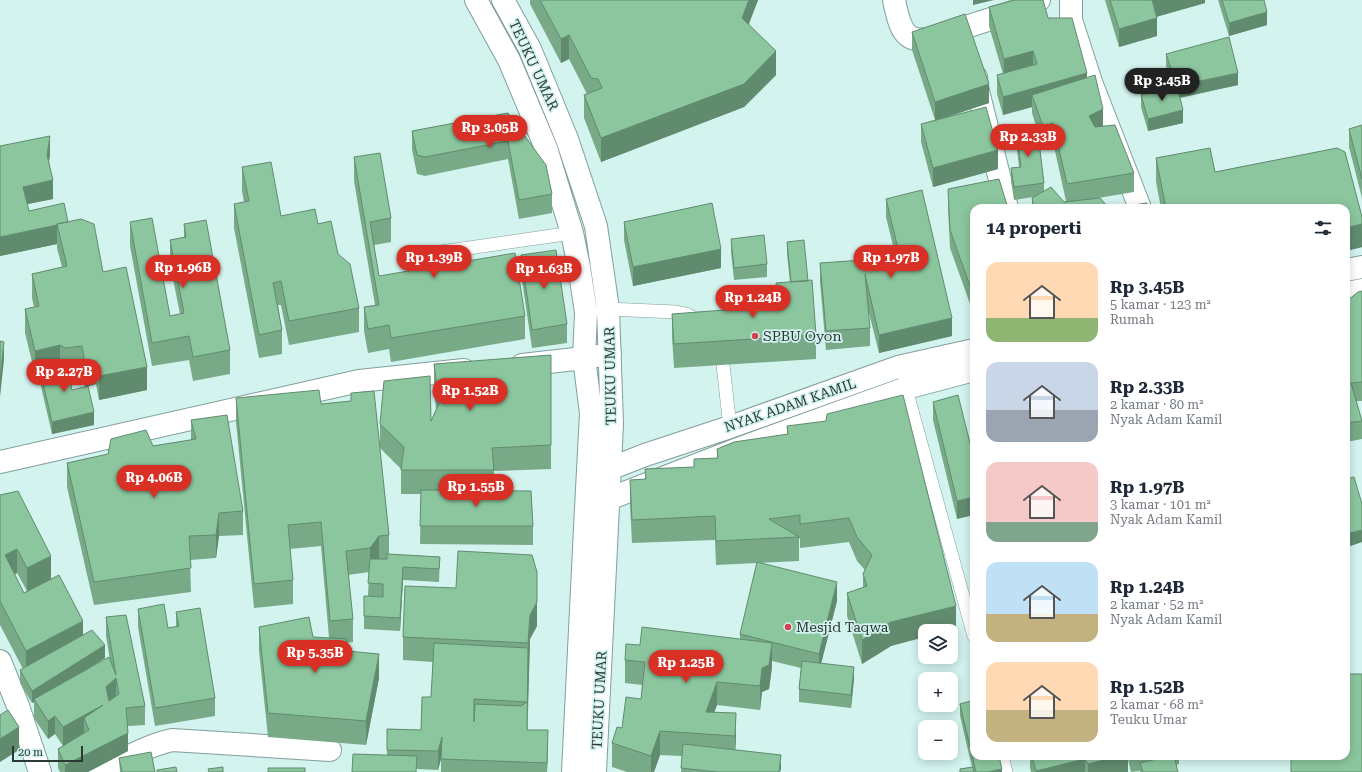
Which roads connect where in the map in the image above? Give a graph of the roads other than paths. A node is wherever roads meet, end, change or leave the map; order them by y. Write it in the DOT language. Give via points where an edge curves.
graph roads {
  1 [pos="476,0"];
  2 [pos="503,0"];
  3 [pos="894,0"];
  4 [pos="1040,0"];
  5 [pos="1071,0"];
  6 [pos="969,26"];
  7 [pos="1006,204"];
  8 [pos="1138,204"];
  9 [pos="572,234"];
  10 [pos="427,254"];
  11 [pos="1362,267"];
  12 [pos="1350,269"];
  13 [pos="1362,290"];
  14 [pos="1350,293"];
  15 [pos="608,309"];
  16 [pos="586,312"];
  17 [pos="707,326"];
  18 [pos="970,351"];
  19 [pos="610,354"];
  20 [pos="584,358"];
  21 [pos="723,365"];
  22 [pos="898,367"];
  23 [pos="970,371"];
  24 [pos="906,388"];
  25 [pos="730,427"];
  26 [pos="0,462"];
  27 [pos="609,469"];
  28 [pos="588,478"];
  29 [pos="608,499"];
  30 [pos="586,508"];
  31 [pos="970,621"];
  32 [pos="0,661"];
  33 [pos="330,750"];
  34 [pos="1003,760"];
  35 [pos="40,772"];
  36 [pos="98,772"];
  37 [pos="573,772"];
  38 [pos="595,772"];
  39 [pos="1006,772"];
  1 -- 9 [label="main road, TEUKU UMAR" via="509,60 546,148"];
  2 -- 15 [label="main road, TEUKU UMAR" via="530,49 567,139 596,226"];
  3 -- 6 [label="main road" via="901,26 908,36 916,39 932,38"];
  4 -- 6 [label="main road" via="1028,7"];
  5 -- 8 [label="main road" via="1071,20 1091,82"];
  6 -- 7 [label="main road" via="977,87"];
  9 -- 10 [label="lane"];
  9 -- 16 [label="main road, TEUKU UMAR"];
  11 -- 12 [label="main road"];
  13 -- 14 [label="main road"];
  15 -- 16 [label="lane"];
  15 -- 17 [label="lane" via="676,312 695,318"];
  15 -- 19 [label="main road, TEUKU UMAR"];
  16 -- 20 [label="main road, TEUKU UMAR"];
  18 -- 22 [label="main road, NYAK ADAM KAMIL"];
  19 -- 20 [label="main road"];
  19 -- 27 [label="main road, TEUKU UMAR" via="612,424"];
  20 -- 26 [label="main road" via="359,381"];
  20 -- 28 [label="main road, TEUKU UMAR" via="592,413"];
  21 -- 25 [label="lane"];
  22 -- 24 [label="lane"];
  22 -- 25 [label="main road, NYAK ADAM KAMIL"];
  23 -- 24 [label="main road"];
  24 -- 29 [label="main road"];
  24 -- 31 [label="lane"];
  25 -- 27 [label="main road, NYAK ADAM KAMIL"];
  27 -- 28 [label="main road, NYAK ADAM KAMIL"];
  27 -- 29 [label="main road, TEUKU UMAR"];
  28 -- 30 [label="main road, TEUKU UMAR"];
  29 -- 30 [label="main road"];
  29 -- 38 [label="main road, TEUKU UMAR"];
  30 -- 37 [label="main road, TEUKU UMAR"];
  32 -- 35 [label="main road"];
  33 -- 36 [label="main road" via="172,740 144,749"];
  34 -- 39 [label="lane"];
}
